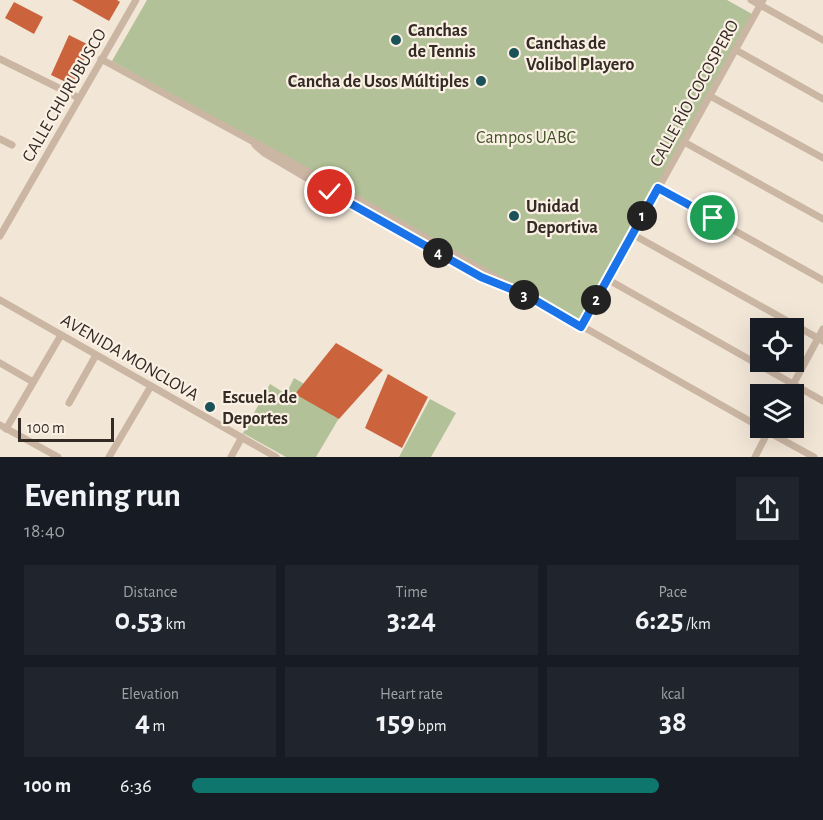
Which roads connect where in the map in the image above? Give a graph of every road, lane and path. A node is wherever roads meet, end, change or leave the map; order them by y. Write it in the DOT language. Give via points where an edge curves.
graph roads {
  1 [pos="136,0"];
  2 [pos="751,0"];
  3 [pos="761,2"];
  4 [pos="823,40"];
  5 [pos="735,50"];
  6 [pos="0,59"];
  7 [pos="101,59"];
  8 [pos="710,96"];
  9 [pos="79,98"];
  10 [pos="823,99"];
  11 [pos="0,139"];
  12 [pos="684,142"];
  13 [pos="12,145"];
  14 [pos="823,158"];
  15 [pos="658,188"];
  16 [pos="823,219"];
  17 [pos="632,234"];
  18 [pos="0,236"];
  19 [pos="607,279"];
  20 [pos="823,280"];
  21 [pos="0,300"];
  22 [pos="581,327"];
  23 [pos="823,329"];
  24 [pos="61,335"];
  25 [pos="820,339"];
  26 [pos="96,355"];
  27 [pos="0,363"];
  28 [pos="33,382"];
  29 [pos="794,384"];
  30 [pos="151,386"];
  31 [pos="804,390"];
  32 [pos="823,401"];
  33 [pos="69,403"];
  34 [pos="750,420"];
  35 [pos="3,427"];
  36 [pos="242,437"];
  37 [pos="762,438"];
  38 [pos="782,438"];
  39 [pos="48,454"];
  40 [pos="58,457"];
  41 [pos="109,457"];
  42 [pos="231,457"];
  43 [pos="276,457"];
  44 [pos="755,457"];
  45 [pos="814,457"];
  1 -- 7 [label="street, CALLE CHURUBUSCO"];
  2 -- 3 [label="street"];
  3 -- 4 [label="street"];
  3 -- 5 [label="street, CALLE RÍO COCOSPERO"];
  5 -- 8 [label="street, CALLE RÍO COCOSPERO"];
  5 -- 10 [label="street"];
  6 -- 9 [label="street"];
  7 -- 9 [label="street, CALLE CHURUBUSCO"];
  7 -- 22 [label="street" via="267,148 332,189"];
  8 -- 12 [label="street, CALLE RÍO COCOSPERO"];
  8 -- 14 [label="street"];
  9 -- 18 [label="street, CALLE CHURUBUSCO"];
  11 -- 13 [label="street"];
  12 -- 15 [label="street, CALLE RÍO COCOSPERO"];
  12 -- 16 [label="street"];
  15 -- 17 [label="street, CALLE RÍO COCOSPERO"];
  15 -- 20 [label="street"];
  17 -- 19 [label="street, CALLE RÍO COCOSPERO"];
  17 -- 25 [label="street"];
  19 -- 22 [label="street, CALLE RÍO COCOSPERO"];
  19 -- 29 [label="street"];
  21 -- 24 [label="street, AVENIDA MONCLOVA"];
  22 -- 34 [label="street"];
  23 -- 25 [label="street"];
  24 -- 26 [label="street, AVENIDA MONCLOVA"];
  24 -- 28 [label="street"];
  25 -- 29 [label="street"];
  26 -- 30 [label="street, AVENIDA MONCLOVA"];
  26 -- 33 [label="street"];
  27 -- 28 [label="street"];
  28 -- 35 [label="street"];
  30 -- 36 [label="street, AVENIDA MONCLOVA"];
  30 -- 41 [label="street"];
  31 -- 32 [label="street"];
  35 -- 39 [label="street"];
  36 -- 42 [label="street"];
  36 -- 43 [label="street, AVENIDA MONCLOVA"];
  37 -- 44 [label="street"];
  38 -- 45 [label="street"];
  39 -- 40 [label="street"];
}
